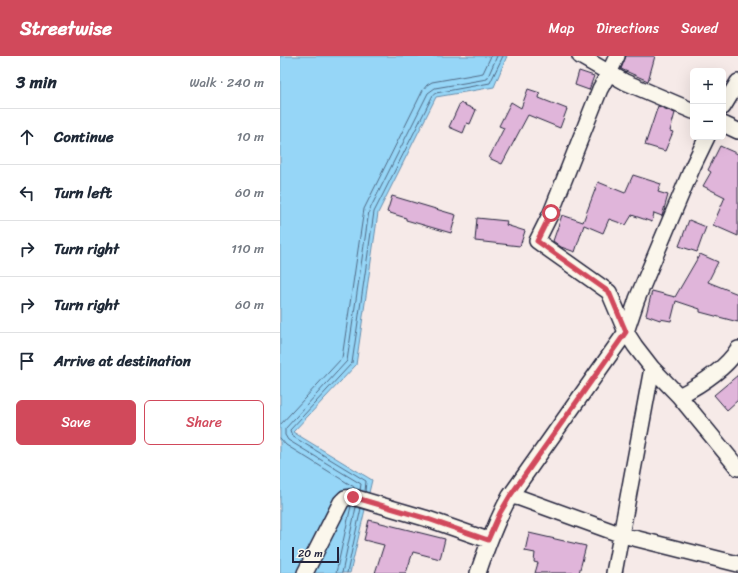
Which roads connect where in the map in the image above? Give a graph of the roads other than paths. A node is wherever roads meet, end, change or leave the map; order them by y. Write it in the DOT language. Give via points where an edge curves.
graph roads {
  1 [pos="580,56"];
  2 [pos="617,56"];
  3 [pos="609,73"];
  4 [pos="738,82"];
  5 [pos="725,104"];
  6 [pos="690,110"];
  7 [pos="726,125"];
  8 [pos="738,131"];
  9 [pos="706,140"];
  10 [pos="626,332"];
  11 [pos="738,349"];
  12 [pos="652,368"];
  13 [pos="679,396"];
  14 [pos="738,468"];
  15 [pos="510,496"];
  16 [pos="622,535"];
  17 [pos="488,540"];
  18 [pos="738,564"];
  19 [pos="305,573"];
  20 [pos="478,573"];
  21 [pos="614,573"];
  1 -- 3 [label="street"];
  2 -- 3 [label="street"];
  3 -- 6 [label="street"];
  3 -- 10 [label="street" via="537,241 609,292"];
  4 -- 5 [label="street"];
  7 -- 8 [label="street"];
  9 -- 10 [label="street" via="637,300"];
  10 -- 12 [label="street"];
  10 -- 15 [label="street"];
  11 -- 13 [label="street" via="702,384"];
  12 -- 13 [label="street"];
  12 -- 16 [label="street"];
  13 -- 14 [label="street"];
  15 -- 16 [label="street"];
  15 -- 17 [label="street"];
  16 -- 18 [label="street"];
  16 -- 21 [label="street"];
  17 -- 19 [label="street" via="361,499 345,498"];
  17 -- 20 [label="street"];
}
